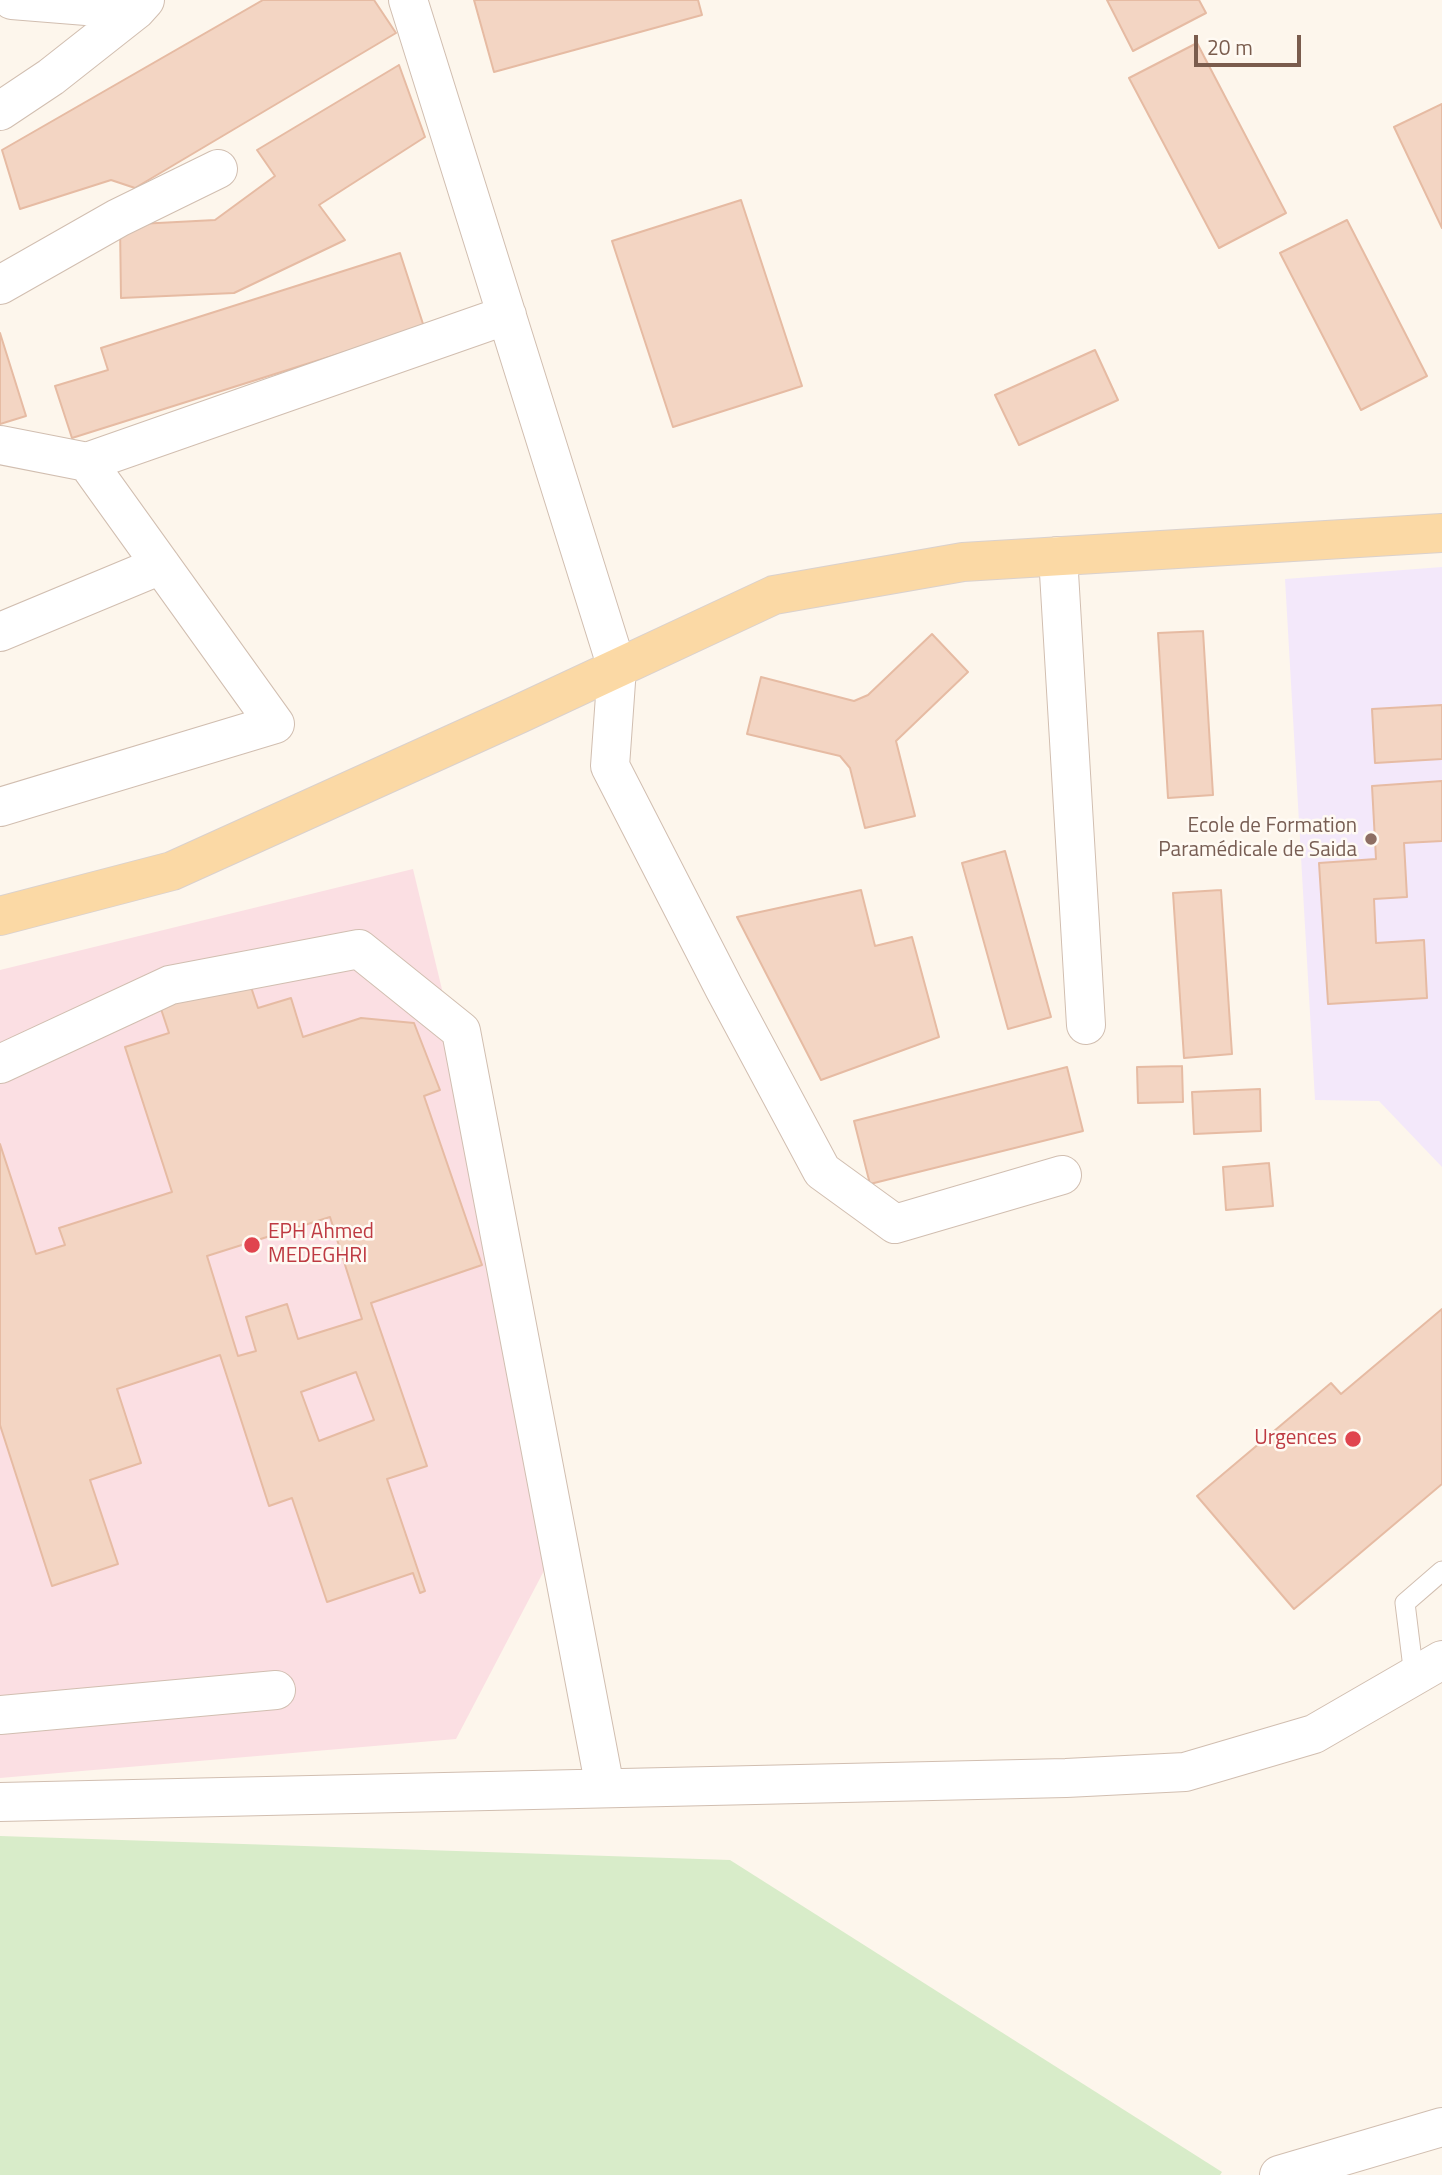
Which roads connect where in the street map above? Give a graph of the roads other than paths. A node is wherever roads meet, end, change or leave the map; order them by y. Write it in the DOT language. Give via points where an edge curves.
graph roads {
  1 [pos="12,0"];
  2 [pos="408,0"];
  3 [pos="140,5"];
  4 [pos="0,111"];
  5 [pos="218,169"];
  6 [pos="0,285"];
  7 [pos="507,315"];
  8 [pos="0,445"];
  9 [pos="87,462"];
  10 [pos="1442,533"];
  11 [pos="1058,556"];
  12 [pos="161,565"];
  13 [pos="0,632"];
  14 [pos="617,668"];
  15 [pos="0,807"];
  16 [pos="0,916"];
  17 [pos="1086,1025"];
  18 [pos="0,1064"];
  19 [pos="1062,1175"];
  20 [pos="1442,1571"];
  21 [pos="1428,1668"];
  22 [pos="276,1690"];
  23 [pos="0,1716"];
  24 [pos="605,1788"];
  25 [pos="0,1802"];
  26 [pos="1442,2127"];
  27 [pos="1279,2175"];
  1 -- 3 [label="street"];
  2 -- 7 [label="street"];
  3 -- 4 [label="street" via="51,77"];
  5 -- 6 [label="street" via="118,218"];
  7 -- 9 [label="street"];
  7 -- 14 [label="street"];
  8 -- 9 [label="street"];
  9 -- 12 [label="street"];
  10 -- 11 [label="main road"];
  11 -- 14 [label="main road" via="963,562 774,595"];
  11 -- 17 [label="street"];
  12 -- 13 [label="street"];
  12 -- 15 [label="street" via="275,724"];
  14 -- 16 [label="main road" via="172,871"];
  14 -- 19 [label="street" via="610,765 822,1171 895,1224"];
  18 -- 24 [label="street" via="170,985 359,949 461,1031"];
  20 -- 21 [label="lane" via="1405,1603"];
  21 -- 24 [label="street" via="1314,1734 1185,1772"];
  22 -- 23 [label="street"];
  24 -- 25 [label="street"];
  26 -- 27 [label="street"];
}
